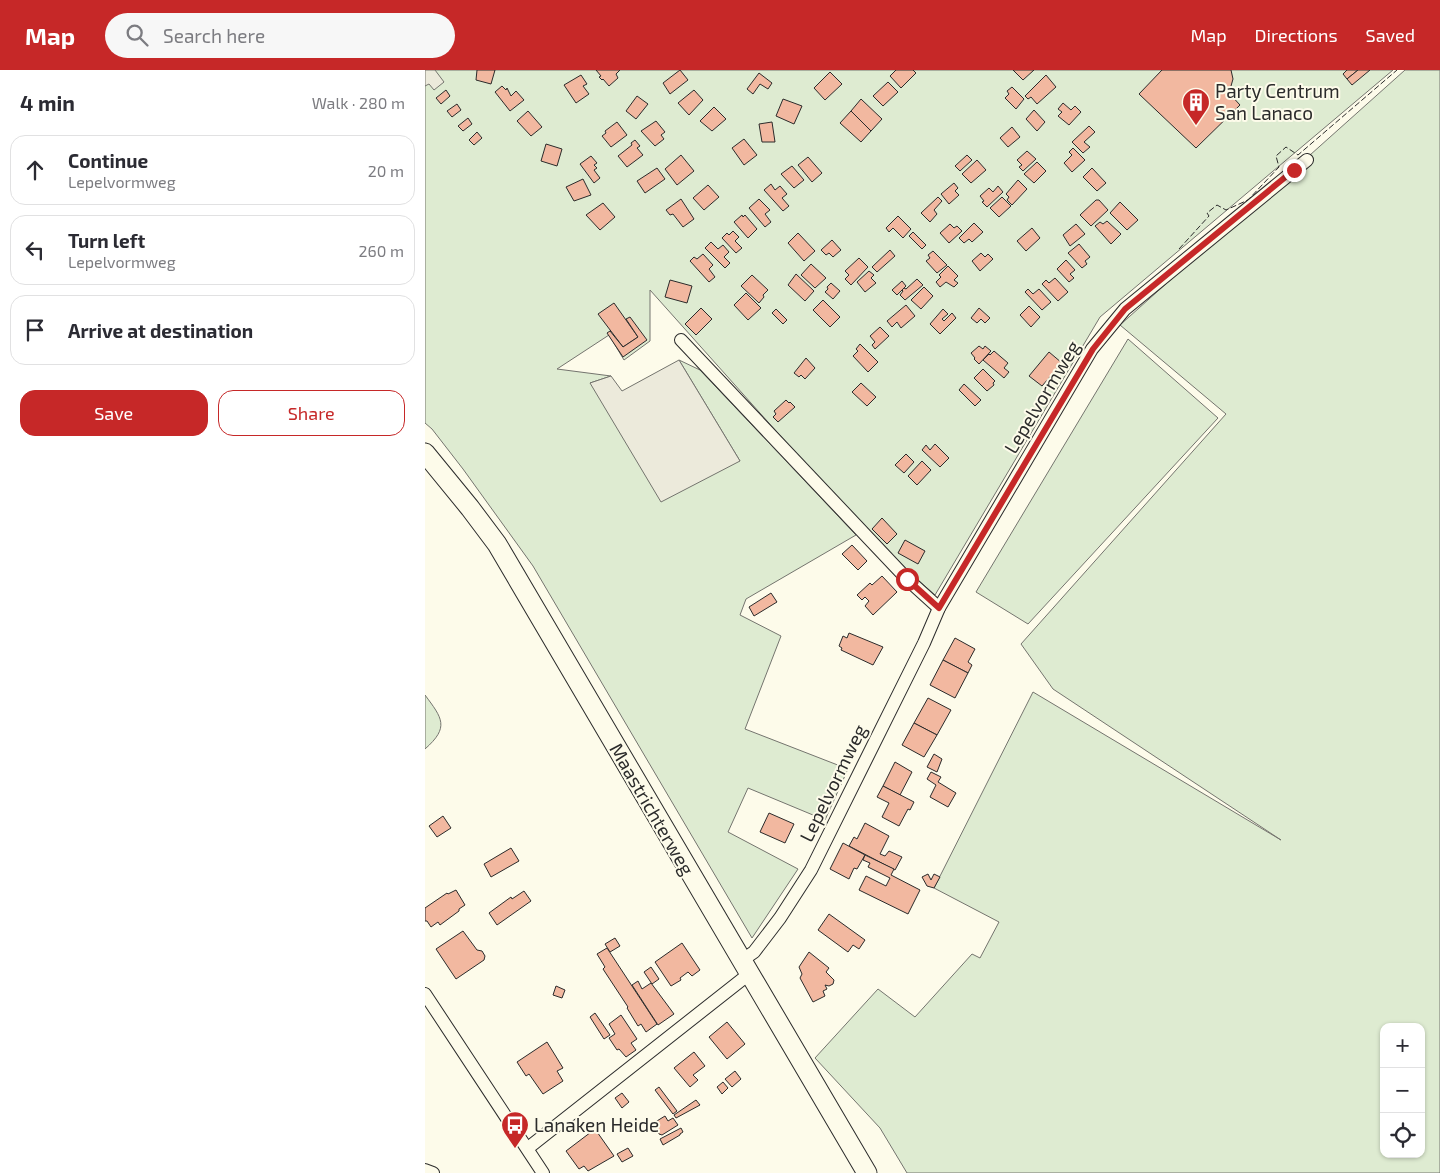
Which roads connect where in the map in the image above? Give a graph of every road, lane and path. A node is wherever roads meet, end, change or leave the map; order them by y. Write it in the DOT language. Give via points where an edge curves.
graph roads {
  1 [pos="1307,160"];
  2 [pos="681,340"];
  3 [pos="425,453"];
  4 [pos="939,608"];
  5 [pos="745,967"];
  6 [pos="425,994"];
  7 [pos="528,1148"];
  8 [pos="425,1170"];
  9 [pos="433,1173"];
  10 [pos="543,1173"];
  11 [pos="867,1173"];
  1 -- 4 [label="street, Lepelvormweg" via="1125,309 1093,349"];
  2 -- 4 [label="street" via="907,579"];
  3 -- 5 [label="main road, Maastrichterweg" via="497,544"];
  4 -- 5 [label="street, Lepelvormweg" via="811,870"];
  5 -- 7 [label="street, Lepelvormweg"];
  5 -- 11 [label="main road, Maastrichterweg"];
  6 -- 7 [label="street"];
  7 -- 10 [label="street"];
  8 -- 9 [label="street"];
}
